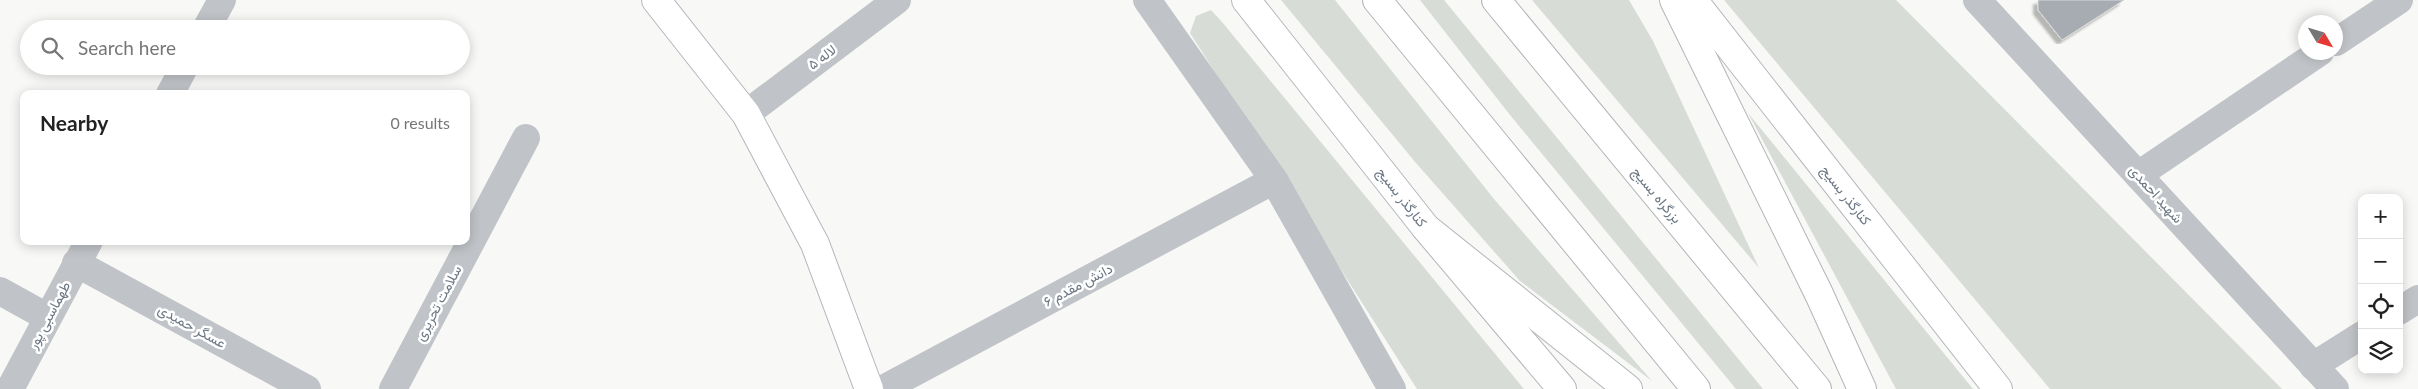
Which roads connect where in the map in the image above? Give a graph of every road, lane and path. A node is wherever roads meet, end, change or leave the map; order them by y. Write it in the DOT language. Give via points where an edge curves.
graph roads {
  1 [pos="222,0"];
  2 [pos="656,0"];
  3 [pos="897,0"];
  4 [pos="1147,0"];
  5 [pos="1246,0"];
  6 [pos="1377,0"];
  7 [pos="1496,0"];
  8 [pos="1674,0"];
  9 [pos="1693,0"];
  10 [pos="1977,0"];
  11 [pos="2399,0"];
  12 [pos="211,20"];
  13 [pos="2343,37"];
  14 [pos="2308,60"];
  15 [pos="180,75"];
  16 [pos="172,90"];
  17 [pos="746,114"];
  18 [pos="526,138"];
  19 [pos="2138,175"];
  20 [pos="1274,180"];
  21 [pos="1426,228"];
  22 [pos="470,244"];
  23 [pos="469,245"];
  24 [pos="82,252"];
  25 [pos="0,291"];
  26 [pos="2418,299"];
  27 [pos="2403,308"];
  28 [pos="47,318"];
  29 [pos="2358,338"];
  30 [pos="2313,366"];
  31 [pos="10,389"];
  32 [pos="307,389"];
  33 [pos="393,389"];
  34 [pos="869,389"];
  35 [pos="883,389"];
  36 [pos="1392,389"];
  37 [pos="1562,389"];
  38 [pos="1628,389"];
  39 [pos="1696,389"];
  40 [pos="1818,389"];
  41 [pos="1862,389"];
  42 [pos="1998,389"];
  43 [pos="2335,389"];
  1 -- 12 [label="street"];
  2 -- 17 [label="main road"];
  3 -- 17 [label="street, لاله ۵"];
  4 -- 20 [label="street"];
  5 -- 21 [label="main road, کنارگذر بسیج"];
  6 -- 39 [label="main road"];
  7 -- 40 [label="main road, بزرگراه بسیج"];
  8 -- 41 [label="main road" via="1819,294"];
  9 -- 42 [label="main road, کنارگذر بسیج"];
  10 -- 19 [label="street, شهید احمدی"];
  11 -- 13 [label="street"];
  14 -- 19 [label="street"];
  15 -- 16 [label="street"];
  17 -- 34 [label="main road" via="815,244"];
  18 -- 22 [label="street, سلامت تحریری"];
  19 -- 30 [label="street, شهید احمدی"];
  20 -- 35 [label="street, دانش مقدم ۶"];
  20 -- 36 [label="street"];
  21 -- 37 [label="main road, کنارگذر بسیج"];
  21 -- 38 [label="main road"];
  23 -- 33 [label="street, سلامت تحریری"];
  24 -- 28 [label="street, طهماسبی پور"];
  24 -- 32 [label="street, عسگر حمیدی"];
  25 -- 28 [label="street"];
  26 -- 27 [label="street"];
  28 -- 31 [label="street, طهماسبی پور"];
  29 -- 30 [label="street"];
  30 -- 43 [label="street, شهید احمدی"];
}
